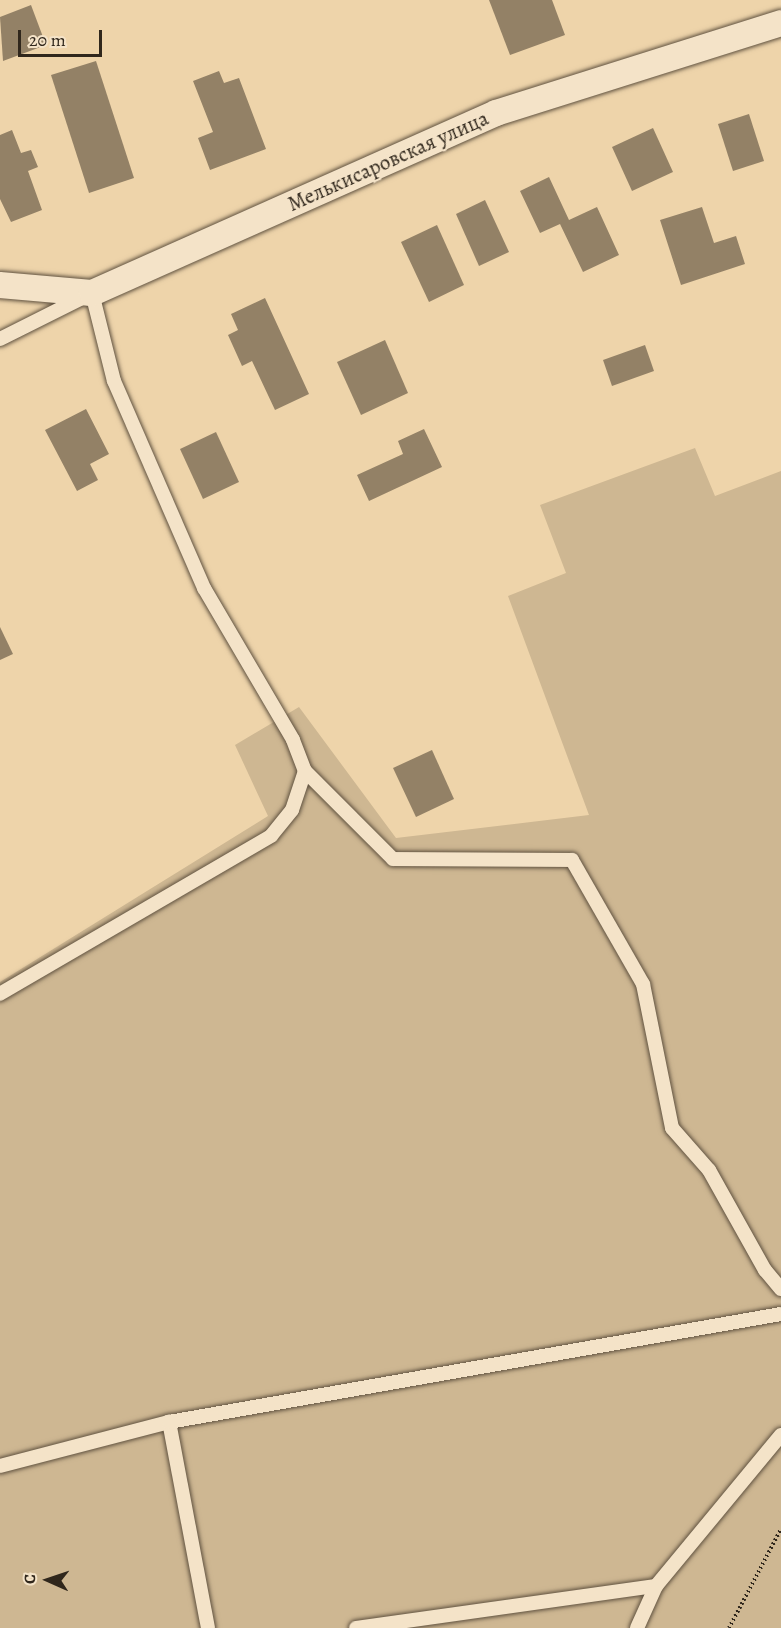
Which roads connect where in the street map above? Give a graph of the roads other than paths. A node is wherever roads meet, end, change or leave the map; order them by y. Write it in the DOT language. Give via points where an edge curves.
graph roads {
  1 [pos="781,23"];
  2 [pos="0,285"];
  3 [pos="92,293"];
  4 [pos="0,339"];
  5 [pos="304,771"];
  6 [pos="0,994"];
  7 [pos="781,1289"];
  8 [pos="781,1314"];
  9 [pos="169,1422"];
  10 [pos="781,1435"];
  11 [pos="0,1466"];
  12 [pos="656,1586"];
  13 [pos="208,1628"];
  14 [pos="356,1628"];
  15 [pos="637,1628"];
  1 -- 3 [label="street, Мелькисаровская улица" via="496,113"];
  2 -- 3 [label="street, Мелькисаровская улица"];
  3 -- 4 [label="lane"];
  3 -- 5 [label="lane" via="114,381 204,588 293,740"];
  5 -- 6 [label="lane" via="292,810 271,836"];
  5 -- 7 [label="lane" via="393,859 572,860 643,984 672,1128 710,1170 765,1270"];
  8 -- 9 [label="lane"];
  9 -- 11 [label="lane"];
  9 -- 13 [label="lane"];
  10 -- 12 [label="lane"];
  12 -- 14 [label="lane"];
  12 -- 15 [label="lane"];
}
